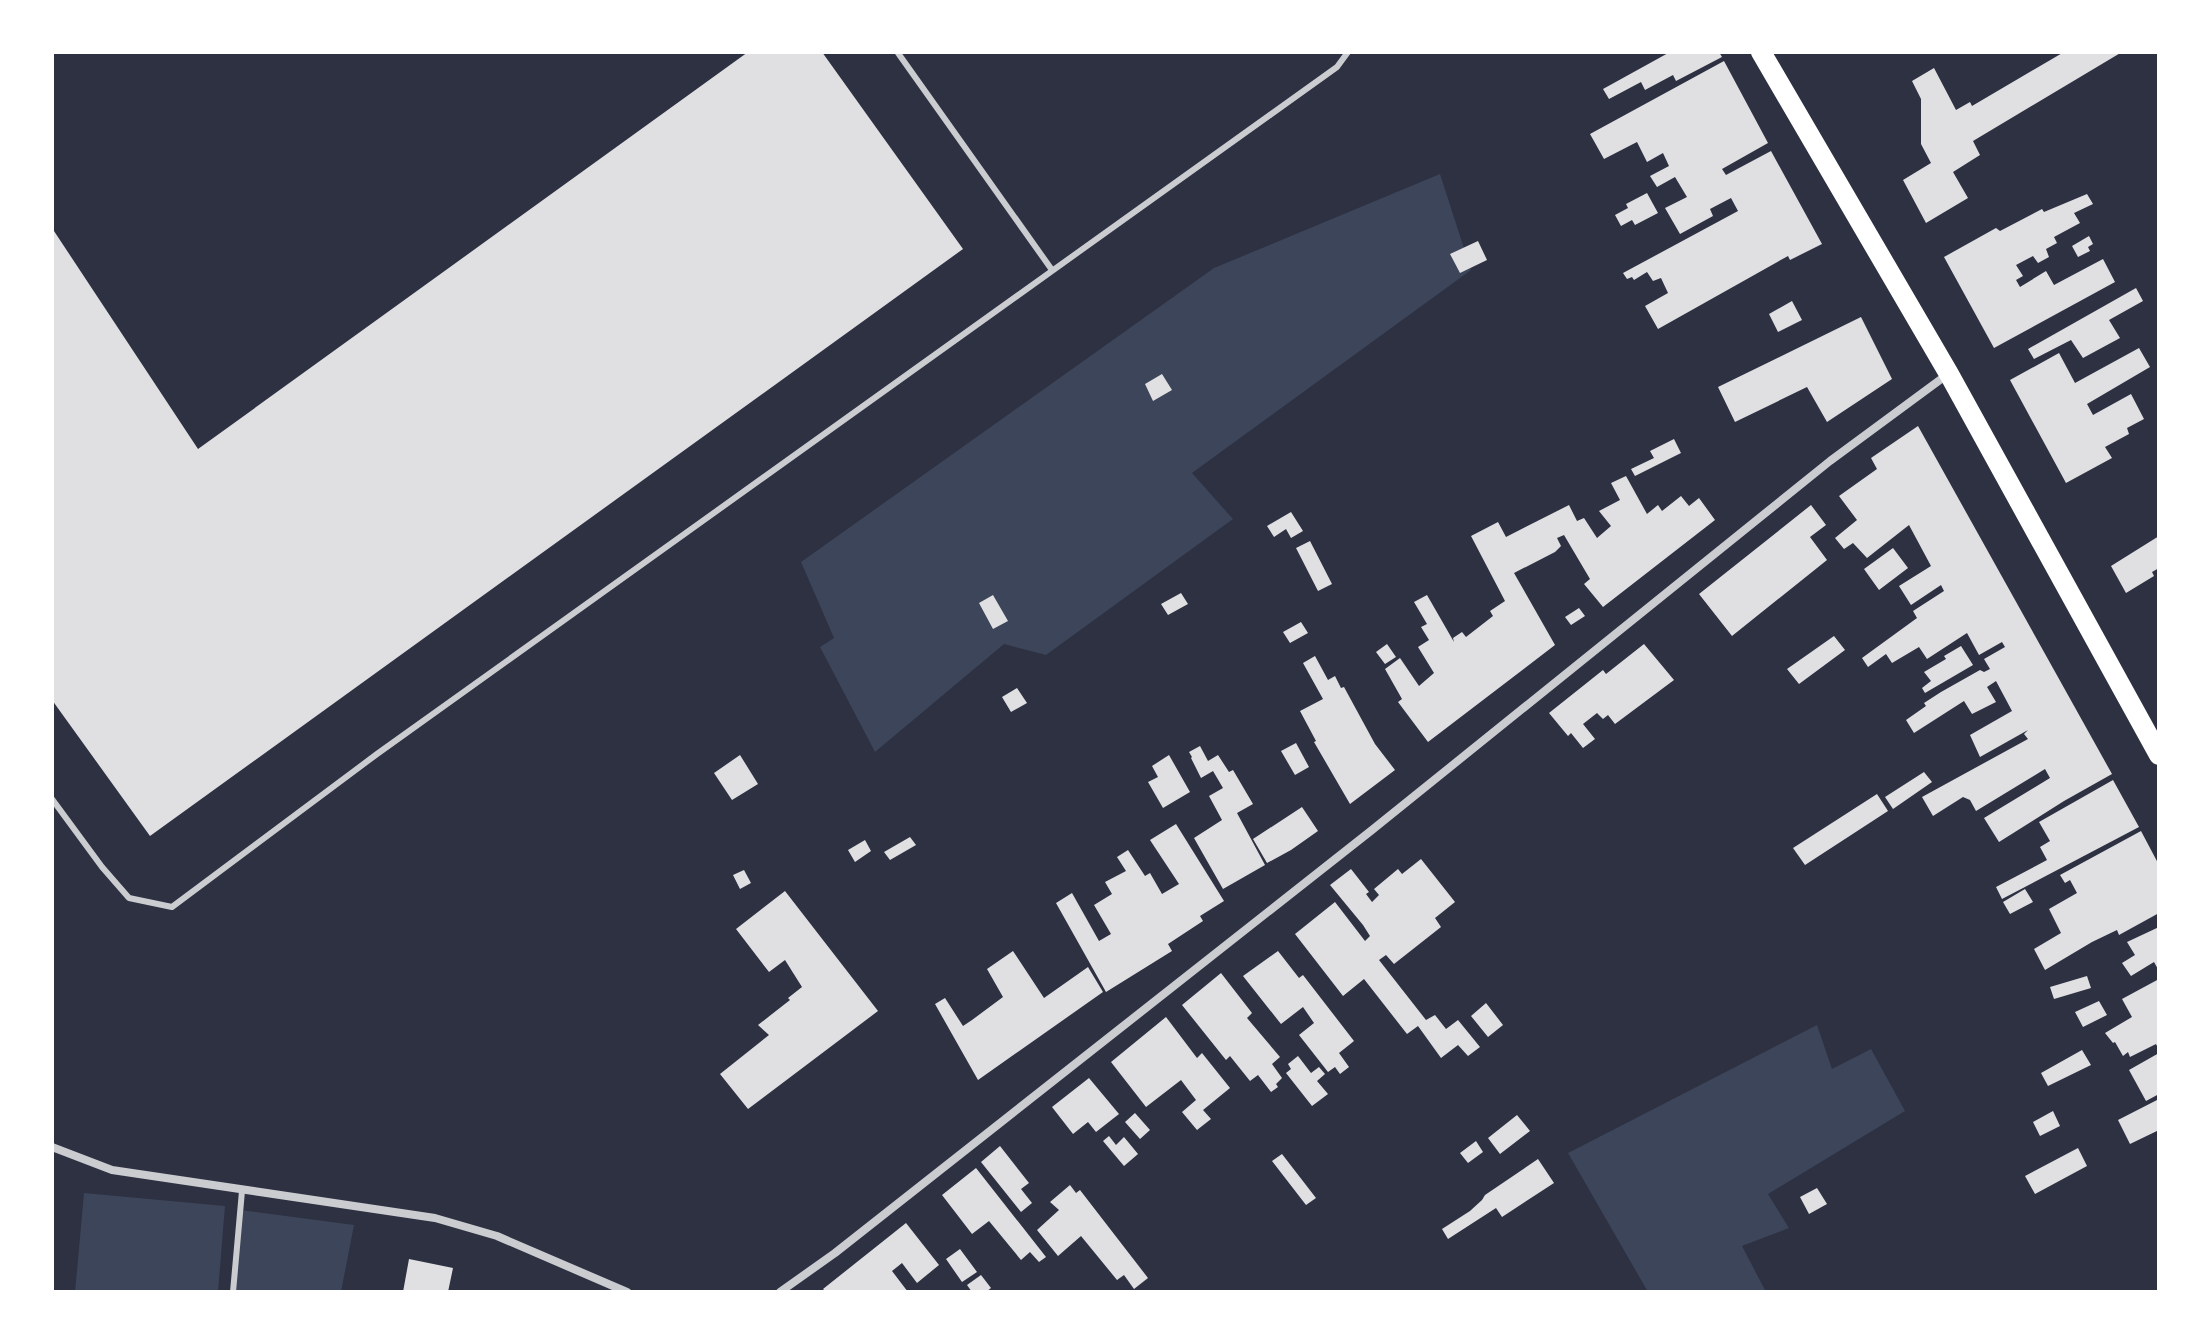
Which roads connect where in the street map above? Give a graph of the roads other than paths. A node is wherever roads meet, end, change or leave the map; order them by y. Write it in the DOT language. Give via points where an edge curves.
graph roads {
  1 [pos="898,52"];
  2 [pos="1348,52"];
  3 [pos="1761,52"];
  4 [pos="1052,270"];
  5 [pos="1949,374"];
  6 [pos="2159,755"];
  7 [pos="52,799"];
  8 [pos="52,1147"];
  9 [pos="242,1191"];
  10 [pos="233,1292"];
  11 [pos="627,1292"];
  12 [pos="780,1292"];
  1 -- 4 [label="lane"];
  2 -- 4 [label="lane" via="1337,67"];
  3 -- 5 [label="main road"];
  4 -- 7 [label="lane" via="172,907 129,898"];
  5 -- 6 [label="main road"];
  5 -- 12 [label="street" via="1830,461 1372,830"];
  8 -- 9 [label="street" via="112,1170"];
  9 -- 10 [label="lane"];
  9 -- 11 [label="street" via="435,1218 497,1236"];
}
